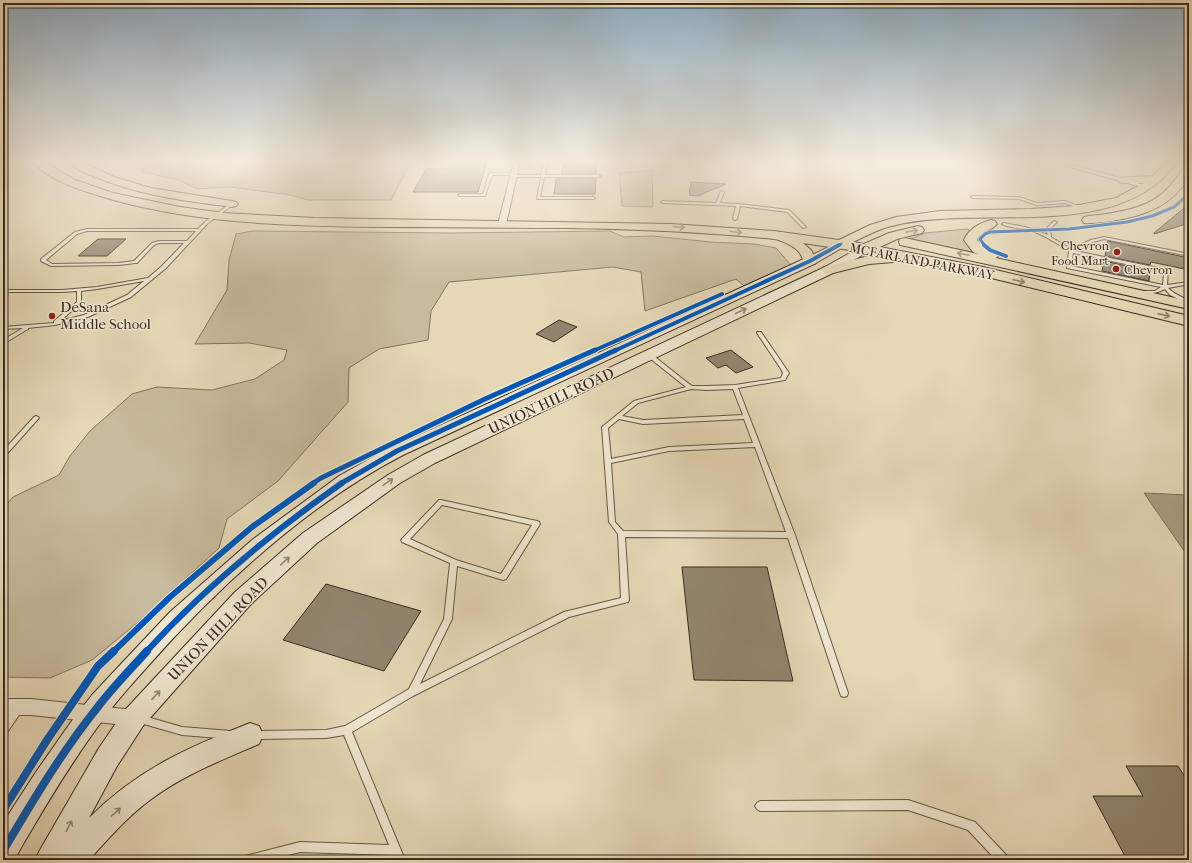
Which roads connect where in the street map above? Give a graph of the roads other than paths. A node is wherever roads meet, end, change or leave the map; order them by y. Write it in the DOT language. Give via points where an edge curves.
graph roads {
  1 [pos="138,202"];
  2 [pos="221,202"];
  3 [pos="507,202"];
  4 [pos="671,202"];
  5 [pos="1032,202"];
  6 [pos="1061,202"];
  7 [pos="1066,202"];
  8 [pos="1112,202"];
  9 [pos="1157,202"];
  10 [pos="232,204"];
  11 [pos="718,204"];
  12 [pos="246,205"];
  13 [pos="738,205"];
  14 [pos="1084,209"];
  15 [pos="490,212"];
  16 [pos="520,212"];
  17 [pos="625,214"];
  18 [pos="211,218"];
  19 [pos="503,218"];
  20 [pos="731,219"];
  21 [pos="747,220"];
  22 [pos="1055,222"];
  23 [pos="998,224"];
  24 [pos="778,227"];
  25 [pos="804,227"];
  26 [pos="818,228"];
  27 [pos="198,230"];
  28 [pos="858,234"];
  29 [pos="1050,236"];
  30 [pos="841,238"];
  31 [pos="885,239"];
  32 [pos="187,242"];
  33 [pos="866,248"];
  34 [pos="1071,251"];
  35 [pos="1189,255"];
  36 [pos="926,260"];
  37 [pos="810,261"];
  38 [pos="1014,266"];
  39 [pos="828,270"];
  40 [pos="150,278"];
  41 [pos="1189,283"];
  42 [pos="1165,287"];
  43 [pos="79,290"];
  44 [pos="3,291"];
  45 [pos="1130,292"];
  46 [pos="1189,304"];
  47 [pos="1189,321"];
  48 [pos="55,324"];
  49 [pos="28,326"];
  50 [pos="3,328"];
  51 [pos="759,333"];
  52 [pos="3,342"];
  53 [pos="649,355"];
  54 [pos="690,387"];
  55 [pos="735,387"];
  56 [pos="618,417"];
  57 [pos="747,417"];
  58 [pos="36,418"];
  59 [pos="757,445"];
  60 [pos="3,455"];
  61 [pos="608,462"];
  62 [pos="621,534"];
  63 [pos="791,535"];
  64 [pos="454,562"];
  65 [pos="412,692"];
  66 [pos="844,693"];
  67 [pos="11,706"];
  68 [pos="92,713"];
  69 [pos="134,718"];
  70 [pos="3,730"];
  71 [pos="347,730"];
  72 [pos="250,735"];
  73 [pos="760,806"];
  74 [pos="3,851"];
  75 [pos="398,855"];
  76 [pos="50,860"];
  77 [pos="69,860"];
  78 [pos="249,860"];
  79 [pos="1003,860"];
  1 -- 18 [label="main road" via="196,212"];
  2 -- 10 [label="main road"];
  3 -- 19 [label="street"];
  4 -- 11 [label="lane"];
  5 -- 6 [label="lane"];
  7 -- 14 [label="lane"];
  8 -- 14 [label="main road, UNION HILL ROAD"];
  9 -- 22 [label="main road, UNION HILL ROAD" via="1117,216"];
  10 -- 12 [label="main road"];
  10 -- 18 [label="lane"];
  11 -- 13 [label="lane"];
  13 -- 20 [label="lane"];
  13 -- 25 [label="lane" via="788,212"];
  14 -- 28 [label="main road, UNION HILL ROAD" via="911,218"];
  15 -- 19 [label="main road, MCFARLAND PARKWAY"];
  16 -- 19 [label="main road, MCFARLAND PARKWAY"];
  17 -- 19 [label="main road" via="574,218"];
  18 -- 19 [label="main road, MCFARLAND PARKWAY" via="366,222"];
  18 -- 27 [label="lane"];
  19 -- 24 [label="main road, MCFARLAND PARKWAY, one-way" via="660,226"];
  20 -- 21 [label="main road"];
  22 -- 23 [label="main road, UNION HILL ROAD"];
  22 -- 29 [label="lane" via="1048,229"];
  23 -- 29 [label="lane" via="1028,228"];
  31 -- 23 [label="main road, UNION HILL ROAD, one-way" via="900,233 929,228"];
  23 -- 38 [label="main road" via="982,228 971,236 971,243 989,255"];
  24 -- 25 [label="main road, MCFARLAND PARKWAY"];
  24 -- 30 [label="main road, MCFARLAND PARKWAY"];
  24 -- 37 [label="main road" via="805,250"];
  25 -- 26 [label="main road, MCFARLAND PARKWAY"];
  27 -- 32 [label="lane"];
  27 -- 32 [label="lane" via="87,230 76,233 43,260 51,265 119,264 134,262 153,244 159,242"];
  28 -- 30 [label="main road, UNION HILL ROAD"];
  28 -- 31 [label="main road, MCFARLAND PARKWAY"];
  29 -- 34 [label="lane"];
  30 -- 33 [label="main road, MCFARLAND PARKWAY"];
  30 -- 37 [label="street, UNION HILL ROAD"];
  31 -- 33 [label="main road, UNION HILL ROAD"];
  38 -- 31 [label="main road, MCFARLAND PARKWAY, one-way"];
  32 -- 40 [label="lane"];
  33 -- 36 [label="main road, MCFARLAND PARKWAY"];
  33 -- 39 [label="street, UNION HILL ROAD"];
  34 -- 35 [label="lane" via="1104,238"];
  34 -- 42 [label="lane" via="1166,272"];
  34 -- 42 [label="lane" via="1069,267"];
  36 -- 39 [label="main road" via="869,260"];
  36 -- 47 [label="main road, MCFARLAND PARKWAY, one-way"];
  37 -- 68 [label="street, UNION HILL ROAD" via="415,443 346,480 224,575 156,640"];
  38 -- 45 [label="main road, MCFARLAND PARKWAY"];
  53 -- 39 [label="street, UNION HILL ROAD, one-way"];
  40 -- 43 [label="lane"];
  40 -- 48 [label="lane" via="129,296 86,316"];
  41 -- 42 [label="lane"];
  42 -- 45 [label="lane" via="1156,292"];
  42 -- 46 [label="lane"];
  43 -- 44 [label="lane"];
  43 -- 48 [label="lane" via="79,302"];
  45 -- 46 [label="main road, MCFARLAND PARKWAY"];
  48 -- 49 [label="lane"];
  49 -- 50 [label="lane"];
  49 -- 52 [label="lane"];
  51 -- 55 [label="lane" via="786,373 783,379"];
  53 -- 54 [label="lane"];
  69 -- 53 [label="street, UNION HILL ROAD, one-way" via="243,598 310,538 366,497 429,459"];
  54 -- 55 [label="lane"];
  54 -- 56 [label="lane" via="636,402"];
  55 -- 57 [label="lane"];
  56 -- 57 [label="lane" via="643,422"];
  56 -- 61 [label="lane" via="605,427"];
  57 -- 59 [label="lane"];
  58 -- 60 [label="lane"];
  59 -- 61 [label="lane" via="670,449"];
  59 -- 63 [label="lane"];
  61 -- 62 [label="lane" via="612,522"];
  62 -- 63 [label="lane"];
  62 -- 65 [label="lane" via="625,600 568,614"];
  63 -- 66 [label="lane"];
  64 -- 64 [label="lane" via="405,540 441,502 536,524 503,577"];
  64 -- 65 [label="lane" via="448,619"];
  65 -- 71 [label="lane"];
  67 -- 68 [label="street"];
  67 -- 70 [label="lane"];
  68 -- 69 [label="street"];
  68 -- 74 [label="street, UNION HILL ROAD" via="26,811"];
  69 -- 72 [label="lane" via="182,731"];
  76 -- 69 [label="street, UNION HILL ROAD, one-way"];
  71 -- 72 [label="lane" via="326,734"];
  71 -- 75 [label="lane"];
  77 -- 72 [label="street, one-way" via="114,813 142,790 183,765"];
  73 -- 79 [label="lane" via="908,805 971,826"];
  75 -- 78 [label="lane" via="300,847"];
}
